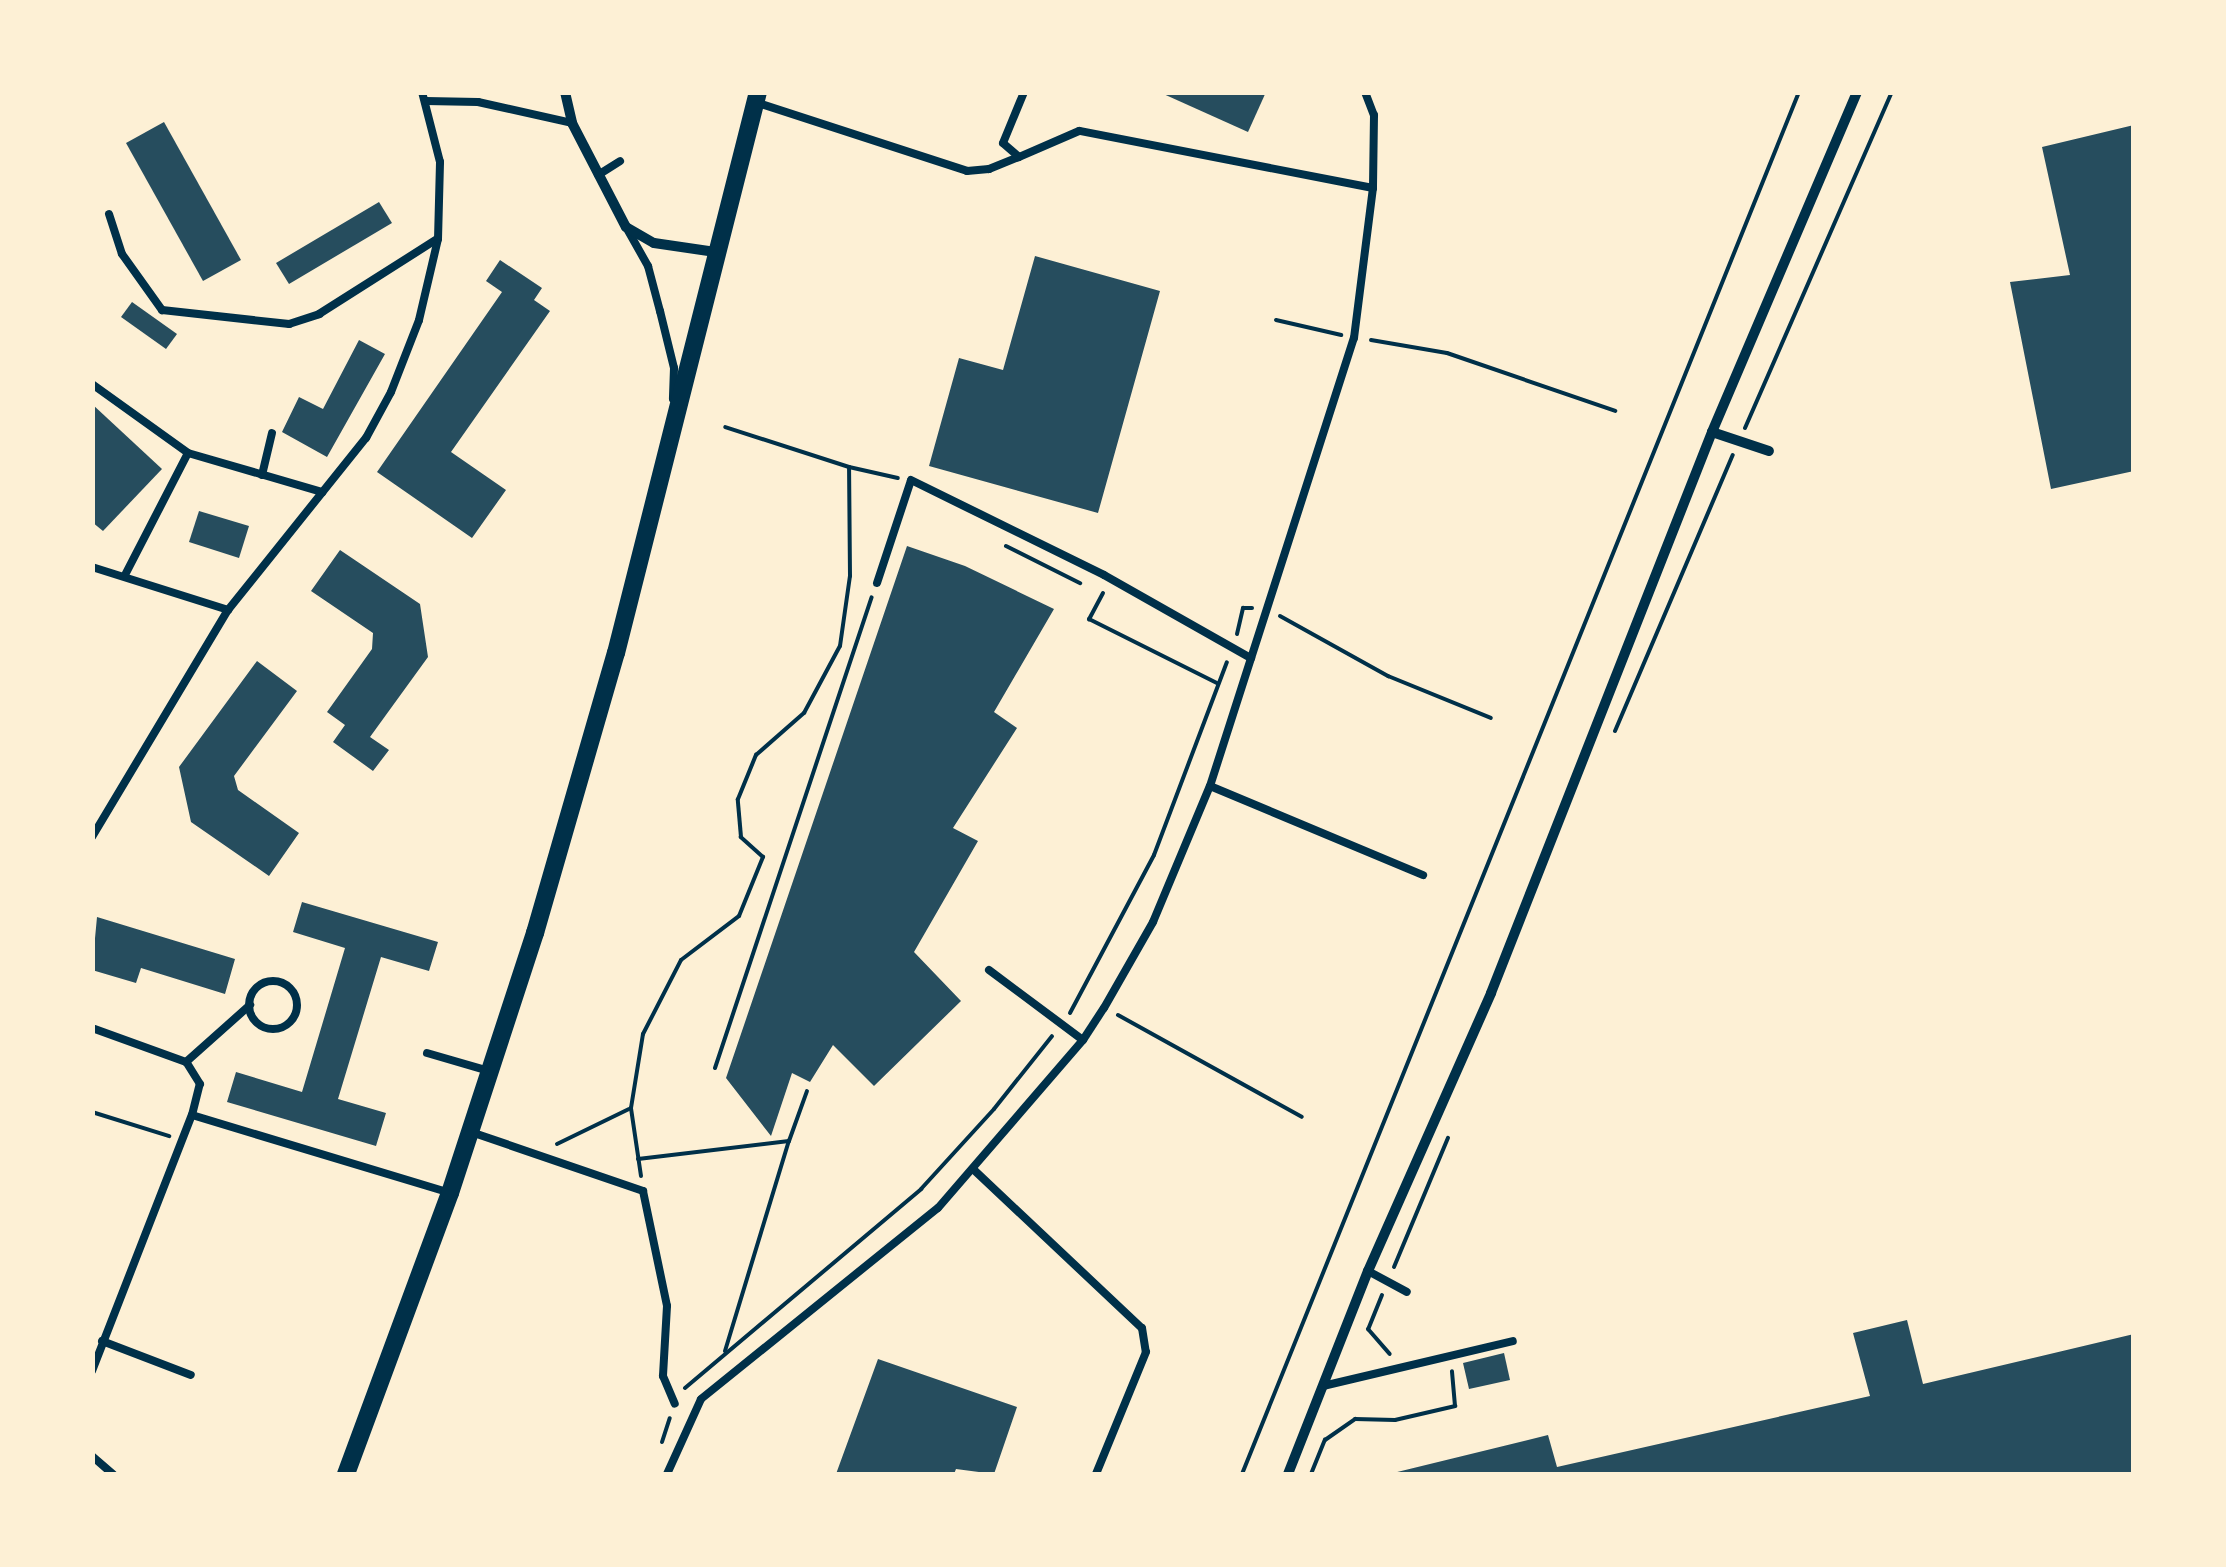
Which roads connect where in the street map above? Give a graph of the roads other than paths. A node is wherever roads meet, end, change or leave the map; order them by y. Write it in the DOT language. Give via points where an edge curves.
graph roads {
  1 [pos="565,92"];
  2 [pos="1024,92"];
  3 [pos="1365,92"];
  4 [pos="1857,92"];
  5 [pos="424,97"];
  6 [pos="756,98"];
  7 [pos="572,123"];
  8 [pos="1020,157"];
  9 [pos="620,161"];
  10 [pos="598,175"];
  11 [pos="1373,188"];
  12 [pos="109,214"];
  13 [pos="626,227"];
  14 [pos="438,239"];
  15 [pos="716,252"];
  16 [pos="92,384"];
  17 [pos="672,419"];
  18 [pos="1712,432"];
  19 [pos="272,433"];
  20 [pos="1770,451"];
  21 [pos="188,453"];
  22 [pos="262,474"];
  23 [pos="322,492"];
  24 [pos="92,567"];
  25 [pos="125,575"];
  26 [pos="877,584"];
  27 [pos="228,610"];
  28 [pos="1250,658"];
  29 [pos="1210,786"];
  30 [pos="92,837"];
  31 [pos="1423,875"];
  32 [pos="989,970"];
  33 [pos="250,1005"];
  34 [pos="92,1028"];
  35 [pos="1083,1040"];
  36 [pos="427,1052"];
  37 [pos="186,1062"];
  38 [pos="489,1072"];
  39 [pos="192,1115"];
  40 [pos="470,1131"];
  41 [pos="972,1169"];
  42 [pos="450,1193"];
  43 [pos="1368,1271"];
  44 [pos="1407,1292"];
  45 [pos="102,1341"];
  46 [pos="1513,1341"];
  47 [pos="92,1371"];
  48 [pos="191,1375"];
  49 [pos="1324,1386"];
  50 [pos="674,1404"];
  51 [pos="92,1456"];
  52 [pos="113,1474"];
  53 [pos="346,1474"];
  54 [pos="668,1474"];
  55 [pos="1096,1474"];
  56 [pos="1288,1474"];
  1 -- 7 [label="street"];
  2 -- 8 [label="lane" via="1003,143"];
  3 -- 11 [label="lane" via="1375,133"];
  4 -- 18 [label="street"];
  5 -- 7 [label="lane"];
  5 -- 14 [label="lane" via="440,162"];
  6 -- 8 [label="lane" via="966,171"];
  6 -- 15 [label="street"];
  7 -- 10 [label="street"];
  8 -- 11 [label="lane" via="1079,132"];
  9 -- 10 [label="lane"];
  10 -- 13 [label="street"];
  11 -- 28 [label="lane" via="1354,338"];
  12 -- 14 [label="lane" via="122,254 162,310 289,324 318,314"];
  13 -- 15 [label="street" via="654,242"];
  13 -- 17 [label="lane" via="648,266 674,368"];
  14 -- 23 [label="lane" via="419,320 391,392 366,438"];
  15 -- 17 [label="street"];
  16 -- 21 [label="lane"];
  17 -- 38 [label="street" via="616,654"];
  18 -- 20 [label="street"];
  18 -- 43 [label="street" via="1491,992"];
  19 -- 22 [label="lane"];
  21 -- 22 [label="lane"];
  21 -- 25 [label="lane"];
  22 -- 23 [label="lane"];
  23 -- 27 [label="lane"];
  24 -- 25 [label="lane"];
  25 -- 27 [label="lane"];
  26 -- 28 [label="lane" via="911,480 1014,528"];
  27 -- 30 [label="lane"];
  28 -- 29 [label="lane"];
  29 -- 31 [label="lane"];
  29 -- 35 [label="lane" via="1153,922"];
  32 -- 35 [label="lane"];
  33 -- 33 [label="lane" via="256,990 276,982 291,990 297,1008 290,1022 268,1028 256,1022"];
  33 -- 37 [label="lane"];
  34 -- 37 [label="lane"];
  35 -- 41 [label="lane"];
  36 -- 38 [label="lane"];
  37 -- 39 [label="lane" via="200,1084"];
  38 -- 40 [label="street"];
  39 -- 42 [label="lane"];
  39 -- 45 [label="lane"];
  40 -- 42 [label="street"];
  40 -- 50 [label="lane" via="643,1191 667,1306 663,1376"];
  41 -- 54 [label="lane" via="938,1208 701,1399"];
  41 -- 55 [label="lane" via="1142,1328 1146,1352"];
  42 -- 53 [label="street"];
  43 -- 44 [label="lane"];
  43 -- 49 [label="street"];
  45 -- 47 [label="lane"];
  45 -- 48 [label="lane"];
  46 -- 49 [label="lane"];
  49 -- 56 [label="street"];
  51 -- 52 [label="lane"];
}
